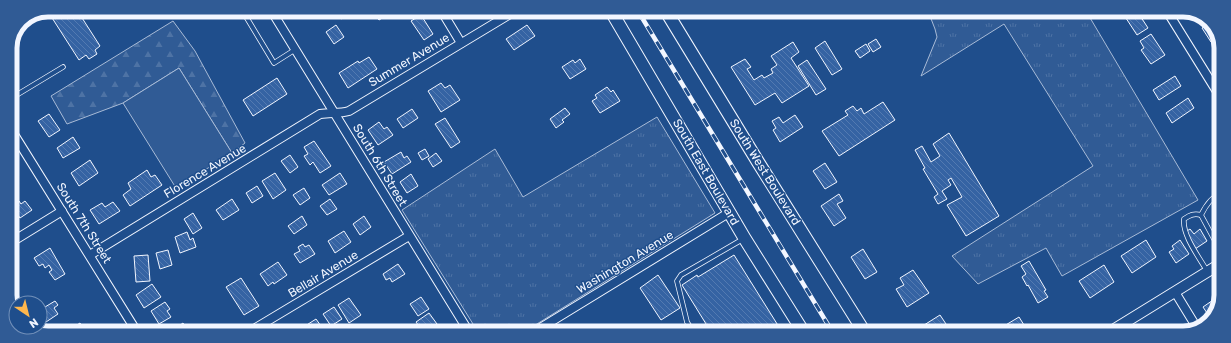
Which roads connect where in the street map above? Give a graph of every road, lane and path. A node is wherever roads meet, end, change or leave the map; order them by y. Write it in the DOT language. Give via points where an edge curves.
graph roads {
  1 [pos="246,17"];
  2 [pos="276,17"];
  3 [pos="445,17"];
  4 [pos="503,17"];
  5 [pos="615,17"];
  6 [pos="670,17"];
  7 [pos="1171,17"];
  8 [pos="461,43"];
  9 [pos="296,49"];
  10 [pos="62,67"];
  11 [pos="1214,87"];
  12 [pos="17,95"];
  13 [pos="335,113"];
  14 [pos="17,139"];
  15 [pos="1214,197"];
  16 [pos="62,211"];
  17 [pos="730,212"];
  18 [pos="1201,215"];
  19 [pos="409,236"];
  20 [pos="745,238"];
  21 [pos="17,239"];
  22 [pos="1214,239"];
  23 [pos="90,255"];
  24 [pos="1214,268"];
  25 [pos="1208,272"];
  26 [pos="1175,292"];
  27 [pos="1194,324"];
  28 [pos="132,326"];
  29 [pos="259,326"];
  30 [pos="465,326"];
  31 [pos="544,326"];
  32 [pos="689,326"];
  33 [pos="800,326"];
  34 [pos="862,326"];
  35 [pos="1119,326"];
  1 -- 9 [label="lane" via="274,63"];
  2 -- 9 [label="street, South 6th Street"];
  3 -- 8 [label="street"];
  4 -- 8 [label="street, Summer Avenue"];
  5 -- 17 [label="main road, South East Boulevard"];
  6 -- 34 [label="main road, South West Boulevard"];
  7 -- 11 [label="street"];
  8 -- 13 [label="street, Summer Avenue" via="349,111"];
  9 -- 13 [label="street, South 6th Street"];
  10 -- 12 [label="lane"];
  13 -- 19 [label="street, South 6th Street"];
  13 -- 23 [label="street, Florence Avenue" via="320,114"];
  14 -- 16 [label="street, South 7th Street"];
  15 -- 18 [label="lane"];
  16 -- 21 [label="street"];
  16 -- 23 [label="street, South 7th Street"];
  17 -- 20 [label="main road, South East Boulevard"];
  17 -- 31 [label="street, Washington Avenue"];
  18 -- 22 [label="lane"];
  18 -- 25 [label="lane" via="1191,215 1184,219 1183,225"];
  19 -- 29 [label="street, Bellair Avenue"];
  19 -- 30 [label="street, South 6th Street"];
  20 -- 32 [label="lane" via="681,275 678,281"];
  20 -- 33 [label="main road, South East Boulevard"];
  23 -- 28 [label="street, South 7th Street"];
  24 -- 25 [label="street"];
  25 -- 26 [label="street"];
  26 -- 27 [label="street"];
  26 -- 35 [label="street"];
}
